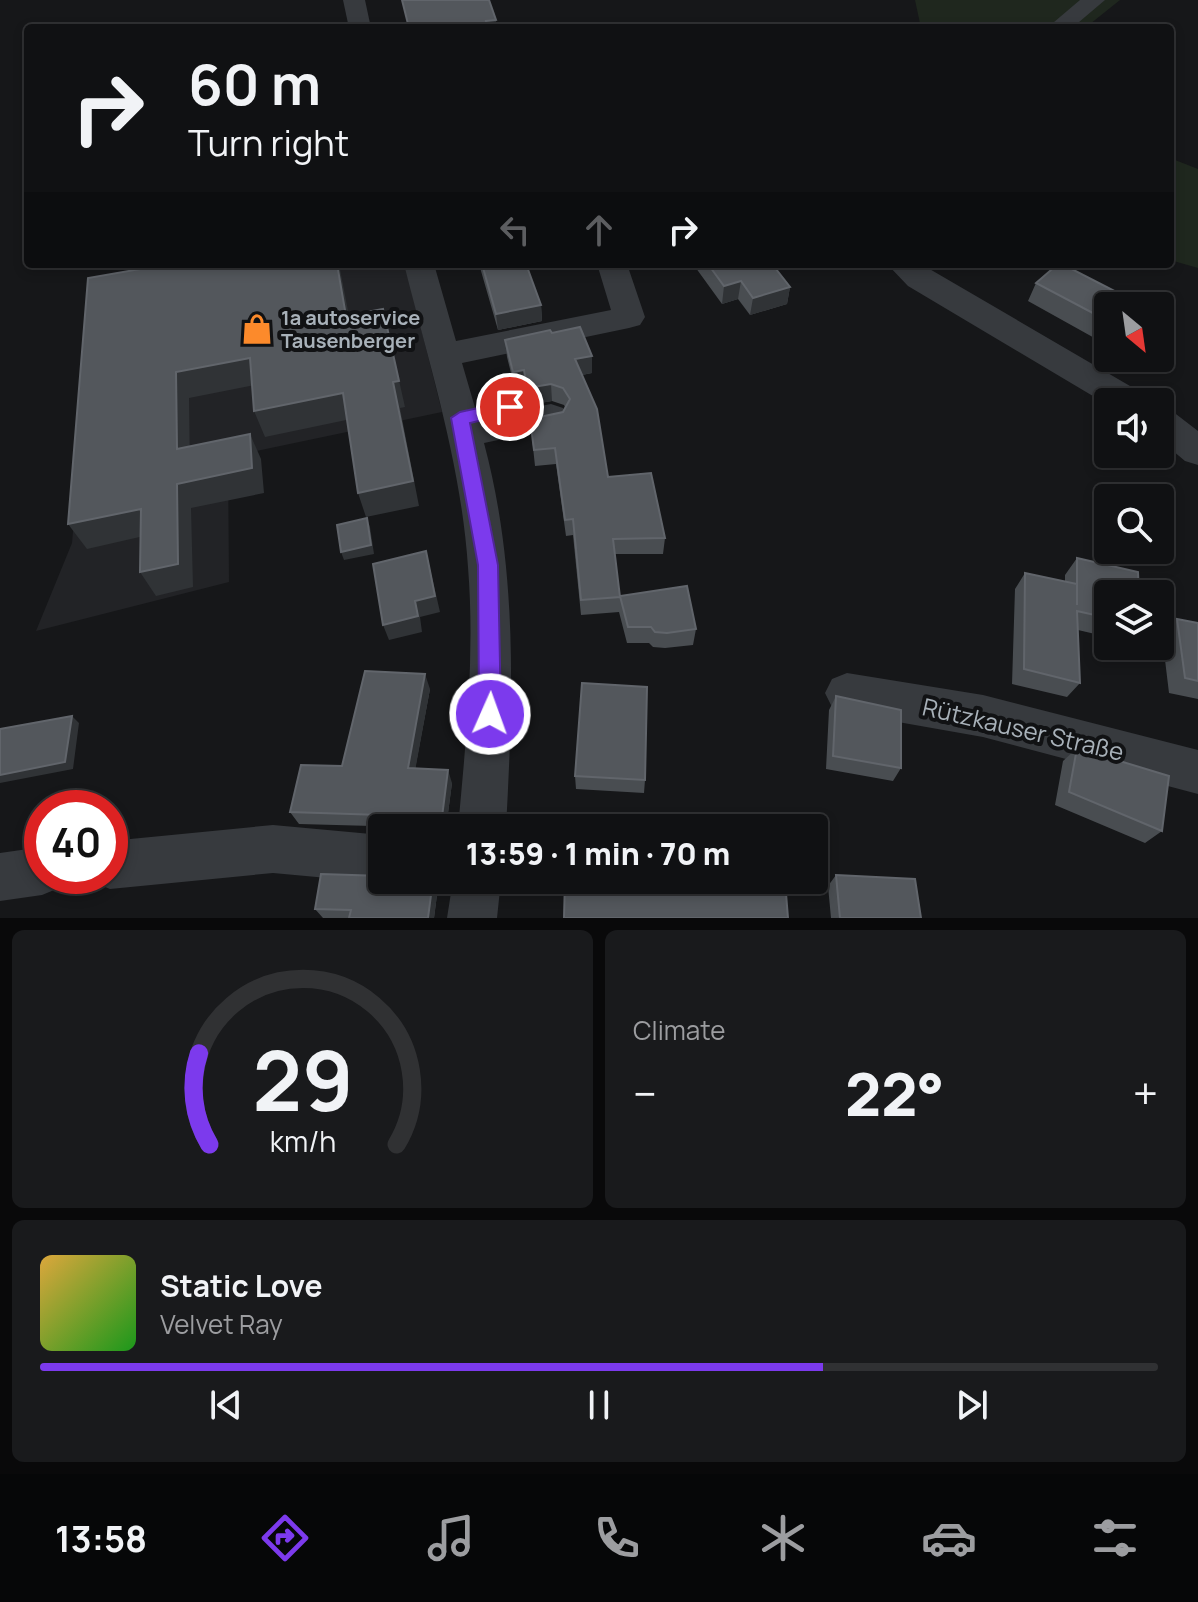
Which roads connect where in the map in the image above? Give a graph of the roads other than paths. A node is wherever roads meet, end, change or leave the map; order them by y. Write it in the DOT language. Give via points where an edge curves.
graph roads {
  1 [pos="354,0"];
  2 [pos="1094,0"];
  3 [pos="359,24"];
  4 [pos="1063,24"];
  5 [pos="420,268"];
  6 [pos="613,268"];
  7 [pos="907,268"];
  8 [pos="443,355"];
  9 [pos="1106,388"];
  10 [pos="510,407"];
  11 [pos="551,417"];
  12 [pos="1175,419"];
  13 [pos="462,426"];
  14 [pos="1198,451"];
  15 [pos="847,693"];
  16 [pos="1198,772"];
  17 [pos="483,814"];
  18 [pos="368,858"];
  19 [pos="128,863"];
  20 [pos="24,874"];
  21 [pos="0,877"];
  22 [pos="475,894"];
  23 [pos="472,918"];
  1 -- 3 [label="street"];
  2 -- 4 [label="street"];
  5 -- 8 [label="street"];
  6 -- 8 [label="street" via="629,317"];
  7 -- 9 [label="street"];
  8 -- 13 [label="street"];
  10 -- 13 [label="street"];
  11 -- 13 [label="street"];
  12 -- 14 [label="street"];
  13 -- 17 [label="street" via="488,565 492,685"];
  15 -- 16 [label="street, Rützkauser Straße" via="983,716"];
  18 -- 19 [label="street" via="273,849"];
  20 -- 21 [label="street"];
  22 -- 23 [label="street"];
}
